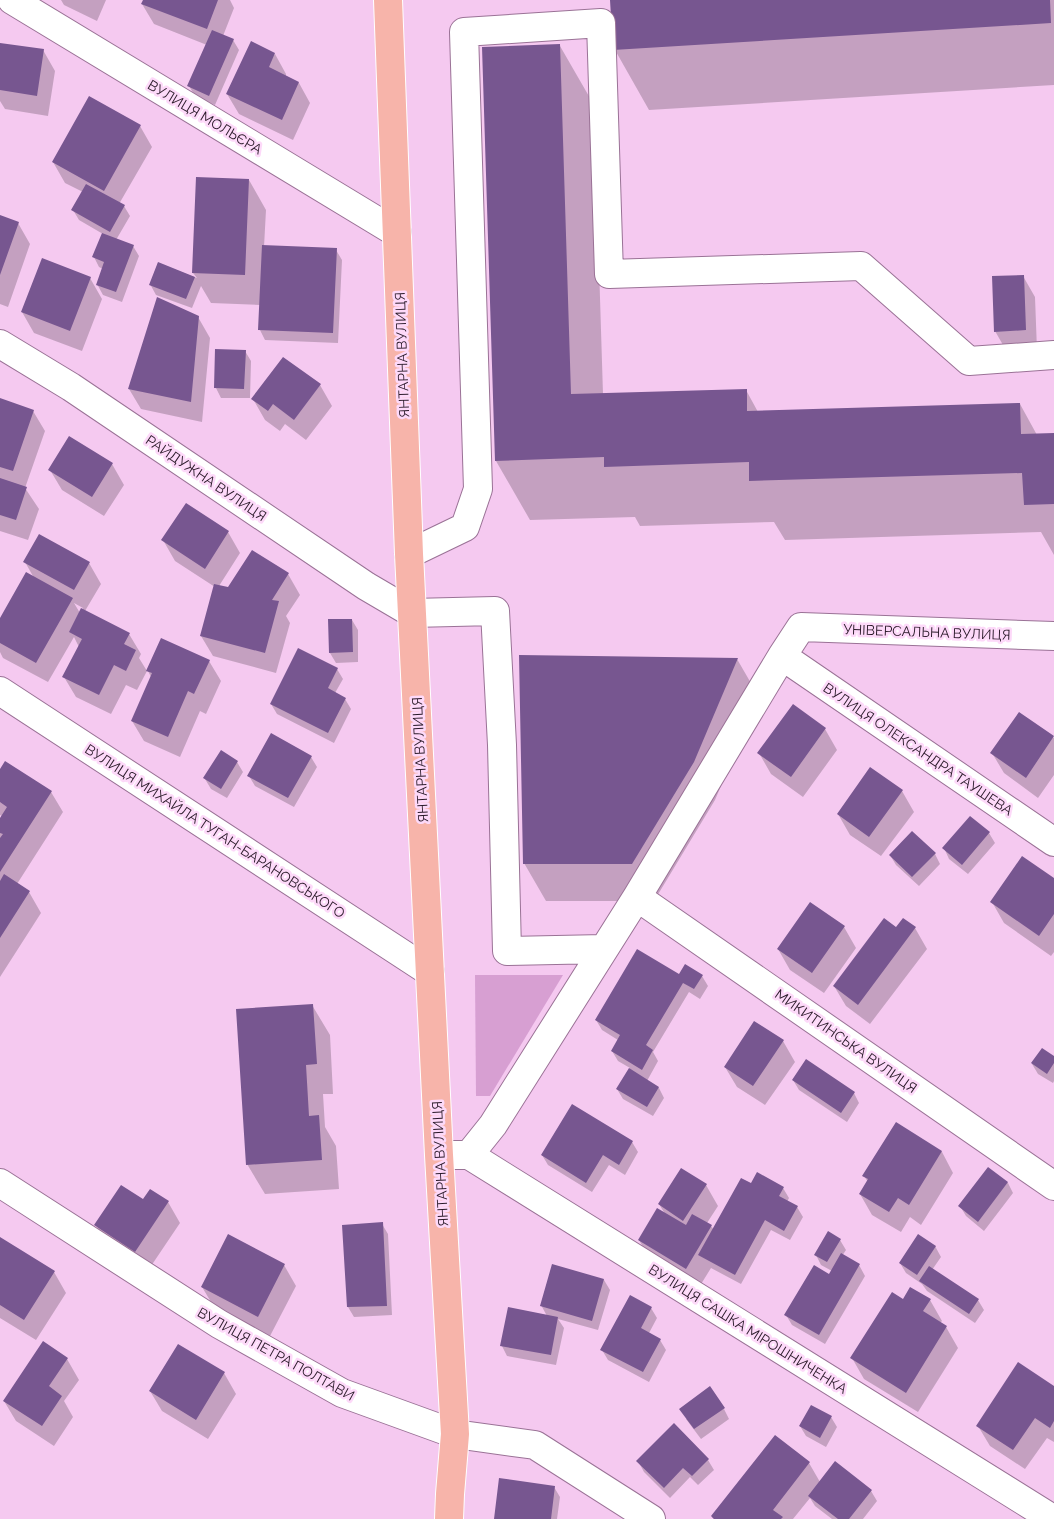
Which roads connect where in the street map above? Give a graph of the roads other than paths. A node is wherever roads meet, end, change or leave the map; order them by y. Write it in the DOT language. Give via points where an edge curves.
graph roads {
  1 [pos="12,0"];
  2 [pos="388,0"];
  3 [pos="397,233"];
  4 [pos="0,344"];
  5 [pos="1054,355"];
  6 [pos="409,554"];
  7 [pos="412,613"];
  8 [pos="1054,636"];
  9 [pos="782,656"];
  10 [pos="0,691"];
  11 [pos="1054,842"];
  12 [pos="637,897"];
  13 [pos="604,949"];
  14 [pos="430,972"];
  15 [pos="439,1155"];
  16 [pos="469,1155"];
  17 [pos="0,1183"];
  18 [pos="1054,1186"];
  19 [pos="455,1434"];
  20 [pos="449,1519"];
  21 [pos="652,1519"];
  22 [pos="1053,1519"];
  1 -- 3 [label="street, ВУЛИЦЯ МОЛЬЄРА"];
  2 -- 3 [label="main road, ЯНТАРНА ВУЛИЦЯ"];
  3 -- 6 [label="main road, ЯНТАРНА ВУЛИЦЯ"];
  4 -- 7 [label="street, РАЙДУЖНА ВУЛИЦЯ" via="366,586"];
  5 -- 6 [label="street" via="968,360 861,266 609,274 601,23 464,32 478,489 465,527"];
  6 -- 7 [label="main road, ЯНТАРНА ВУЛИЦЯ"];
  7 -- 13 [label="street" via="494,611 502,745 507,951"];
  7 -- 14 [label="main road, ЯНТАРНА ВУЛИЦЯ"];
  8 -- 9 [label="street, УНІВЕРСАЛЬНА ВУЛИЦЯ" via="801,627"];
  9 -- 11 [label="street, ВУЛИЦЯ ОЛЕКСАНДРА ТАУШЕВА"];
  9 -- 12 [label="street"];
  10 -- 14 [label="street, ВУЛИЦЯ МИХАЙЛА ТУГАН-БАРАНОВСЬКОГО"];
  12 -- 13 [label="street"];
  12 -- 18 [label="street, МИКИТИНСЬКА ВУЛИЦЯ"];
  13 -- 16 [label="street" via="493,1125"];
  14 -- 15 [label="main road, ЯНТАРНА ВУЛИЦЯ"];
  15 -- 16 [label="street"];
  15 -- 19 [label="main road, ЯНТАРНА ВУЛИЦЯ"];
  16 -- 22 [label="street, ВУЛИЦЯ САШКА МІРОШНИЧЕНКА"];
  17 -- 19 [label="street, ВУЛИЦЯ ПЕТРА ПОЛТАВИ" via="219,1324 342,1393"];
  19 -- 20 [label="main road, ЯНТАРНА ВУЛИЦЯ"];
  19 -- 21 [label="street, ВУЛИЦЯ ПЕТРА ПОЛТАВИ" via="535,1445"];
}
